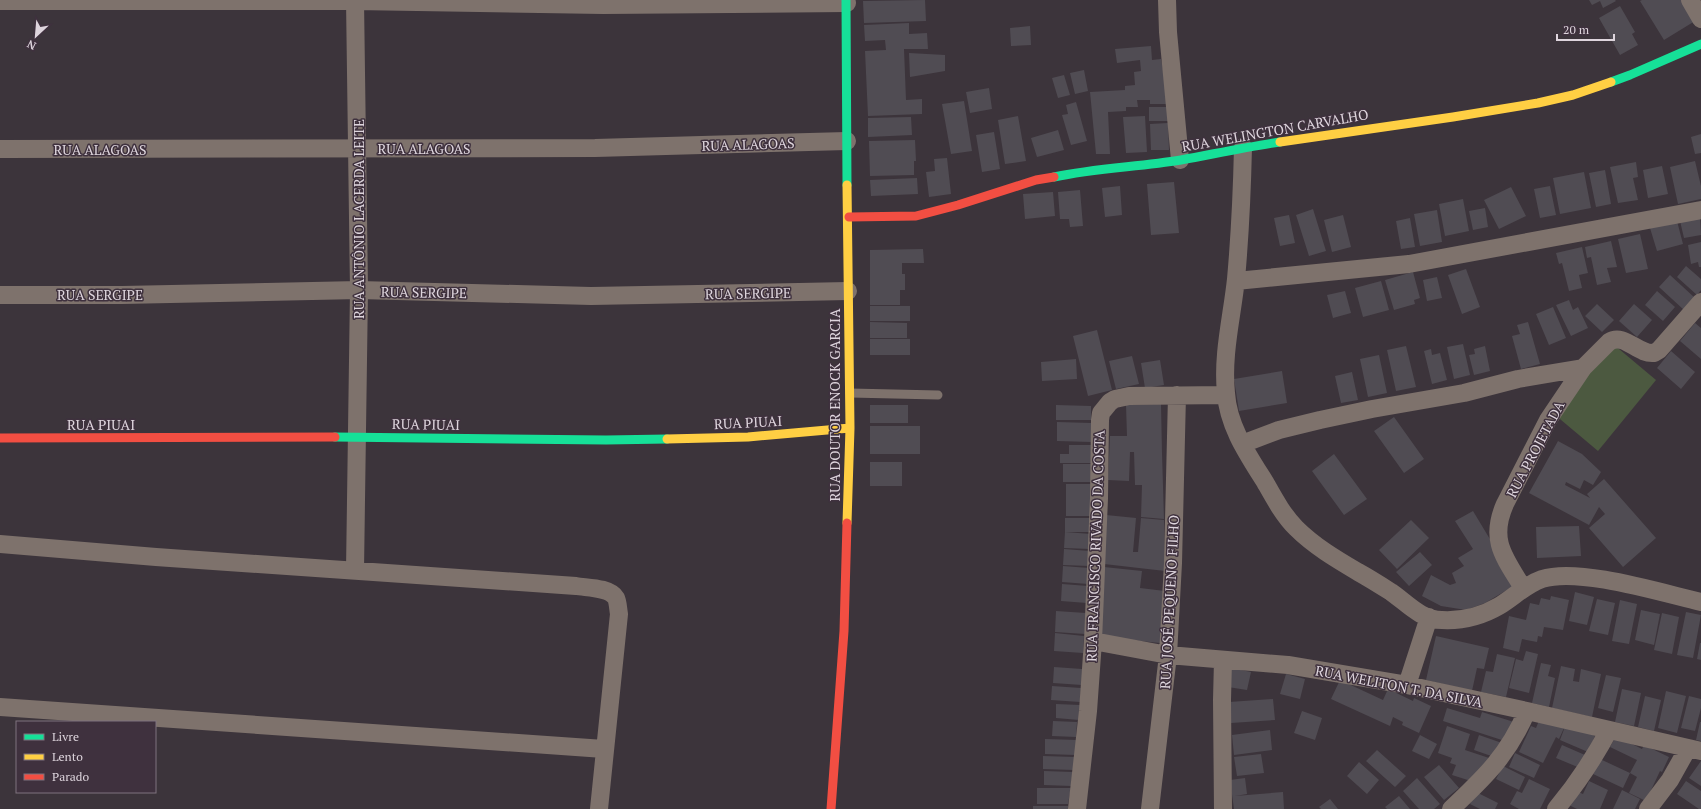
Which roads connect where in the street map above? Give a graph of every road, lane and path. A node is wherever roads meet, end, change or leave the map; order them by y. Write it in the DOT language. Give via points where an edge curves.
graph roads {
  1 [pos="1167,0"];
  2 [pos="1690,0"];
  3 [pos="0,1"];
  4 [pos="355,1"];
  5 [pos="847,1"];
  6 [pos="1701,19"];
  7 [pos="1701,44"];
  8 [pos="847,141"];
  9 [pos="1242,147"];
  10 [pos="357,148"];
  11 [pos="0,149"];
  12 [pos="1180,160"];
  13 [pos="1701,210"];
  14 [pos="849,217"];
  15 [pos="1236,281"];
  16 [pos="359,290"];
  17 [pos="848,291"];
  18 [pos="0,295"];
  19 [pos="1701,302"];
  20 [pos="1583,368"];
  21 [pos="850,393"];
  22 [pos="938,395"];
  23 [pos="1177,395"];
  24 [pos="1226,395"];
  25 [pos="850,428"];
  26 [pos="356,437"];
  27 [pos="0,438"];
  28 [pos="1242,444"];
  29 [pos="0,544"];
  30 [pos="355,571"];
  31 [pos="1524,588"];
  32 [pos="1701,602"];
  33 [pos="1429,617"];
  34 [pos="1093,641"];
  35 [pos="1168,655"];
  36 [pos="1224,660"];
  37 [pos="1407,685"];
  38 [pos="0,707"];
  39 [pos="1527,711"];
  40 [pos="1609,730"];
  41 [pos="604,749"];
  42 [pos="1695,750"];
  43 [pos="599,809"];
  44 [pos="831,809"];
  45 [pos="1077,809"];
  46 [pos="1150,809"];
  47 [pos="1223,809"];
  48 [pos="1450,809"];
  49 [pos="1556,809"];
  50 [pos="1648,809"];
  1 -- 12 [label="street"];
  2 -- 6 [label="street"];
  3 -- 4 [label="street"];
  4 -- 5 [label="street" via="603,5"];
  4 -- 10 [label="street, RUA ANTÔNIO LACERDA LEITE"];
  5 -- 8 [label="street, RUA DOUTOR ENOCK GARCIA"];
  7 -- 9 [label="street, RUA WELINGTON CARVALHO" via="1630,75 1573,95 1461,116"];
  8 -- 10 [label="street, RUA ALAGOAS" via="595,148"];
  8 -- 14 [label="street, RUA DOUTOR ENOCK GARCIA"];
  9 -- 12 [label="street, RUA WELINGTON CARVALHO"];
  9 -- 15 [label="street" via="1242,215"];
  10 -- 11 [label="street, RUA ALAGOAS"];
  10 -- 16 [label="street, RUA ANTÔNIO LACERDA LEITE"];
  12 -- 14 [label="street, RUA WELINGTON CARVALHO" via="1087,170 1036,180 916,216"];
  13 -- 15 [label="street" via="1409,264"];
  14 -- 17 [label="street, RUA DOUTOR ENOCK GARCIA"];
  15 -- 24 [label="street" via="1227,352"];
  16 -- 17 [label="street, RUA SERGIPE" via="591,296"];
  16 -- 18 [label="street, RUA SERGIPE"];
  16 -- 26 [label="street, RUA ANTÔNIO LACERDA LEITE"];
  17 -- 21 [label="street, RUA DOUTOR ENOCK GARCIA"];
  19 -- 20 [label="street, RUA PROJETADA" via="1658,352 1648,353 1622,340 1612,339"];
  20 -- 28 [label="street" via="1320,420 1279,430"];
  20 -- 31 [label="street, RUA PROJETADA" via="1548,420 1499,519 1497,536 1500,547"];
  21 -- 22 [label="lane"];
  21 -- 25 [label="street, RUA DOUTOR ENOCK GARCIA"];
  23 -- 24 [label="street, RUA FRANCISCO RIVADO DA COSTA"];
  23 -- 34 [label="street, RUA FRANCISCO RIVADO DA COSTA" via="1142,395 1115,399 1106,405 1101,413"];
  23 -- 35 [label="street, RUA JOSÉ PEQUENO FILHO"];
  24 -- 28 [label="street" via="1232,422"];
  25 -- 26 [label="street, RUA PIUAI" via="748,437 606,440"];
  25 -- 44 [label="street, RUA DOUTOR ENOCK GARCIA" via="844,631"];
  26 -- 27 [label="street, RUA PIUAI"];
  26 -- 30 [label="street, RUA ANTÔNIO LACERDA LEITE"];
  28 -- 33 [label="street" via="1275,500 1293,526 1308,540"];
  29 -- 30 [label="street" via="156,558"];
  30 -- 41 [label="street" via="576,586 604,590 614,595 619,614"];
  31 -- 32 [label="street" via="1539,580 1557,576 1578,577 1628,585"];
  31 -- 33 [label="street" via="1500,606 1484,614 1467,619 1440,621"];
  33 -- 37 [label="street"];
  34 -- 35 [label="street, RUA WELITON T. DA SILVA"];
  34 -- 45 [label="street, RUA FRANCISCO RIVADO DA COSTA"];
  35 -- 36 [label="street, RUA WELITON T. DA SILVA"];
  35 -- 46 [label="street, RUA JOSÉ PEQUENO FILHO"];
  36 -- 37 [label="street, RUA WELITON T. DA SILVA" via="1288,665"];
  36 -- 47 [label="street"];
  37 -- 39 [label="street, RUA WELITON T. DA SILVA"];
  38 -- 41 [label="street"];
  39 -- 40 [label="street, RUA WELITON T. DA SILVA"];
  39 -- 48 [label="street" via="1513,741 1503,755"];
  40 -- 42 [label="street, RUA WELITON T. DA SILVA"];
  40 -- 49 [label="street" via="1572,791"];
  41 -- 43 [label="street"];
  42 -- 50 [label="street"];
}
